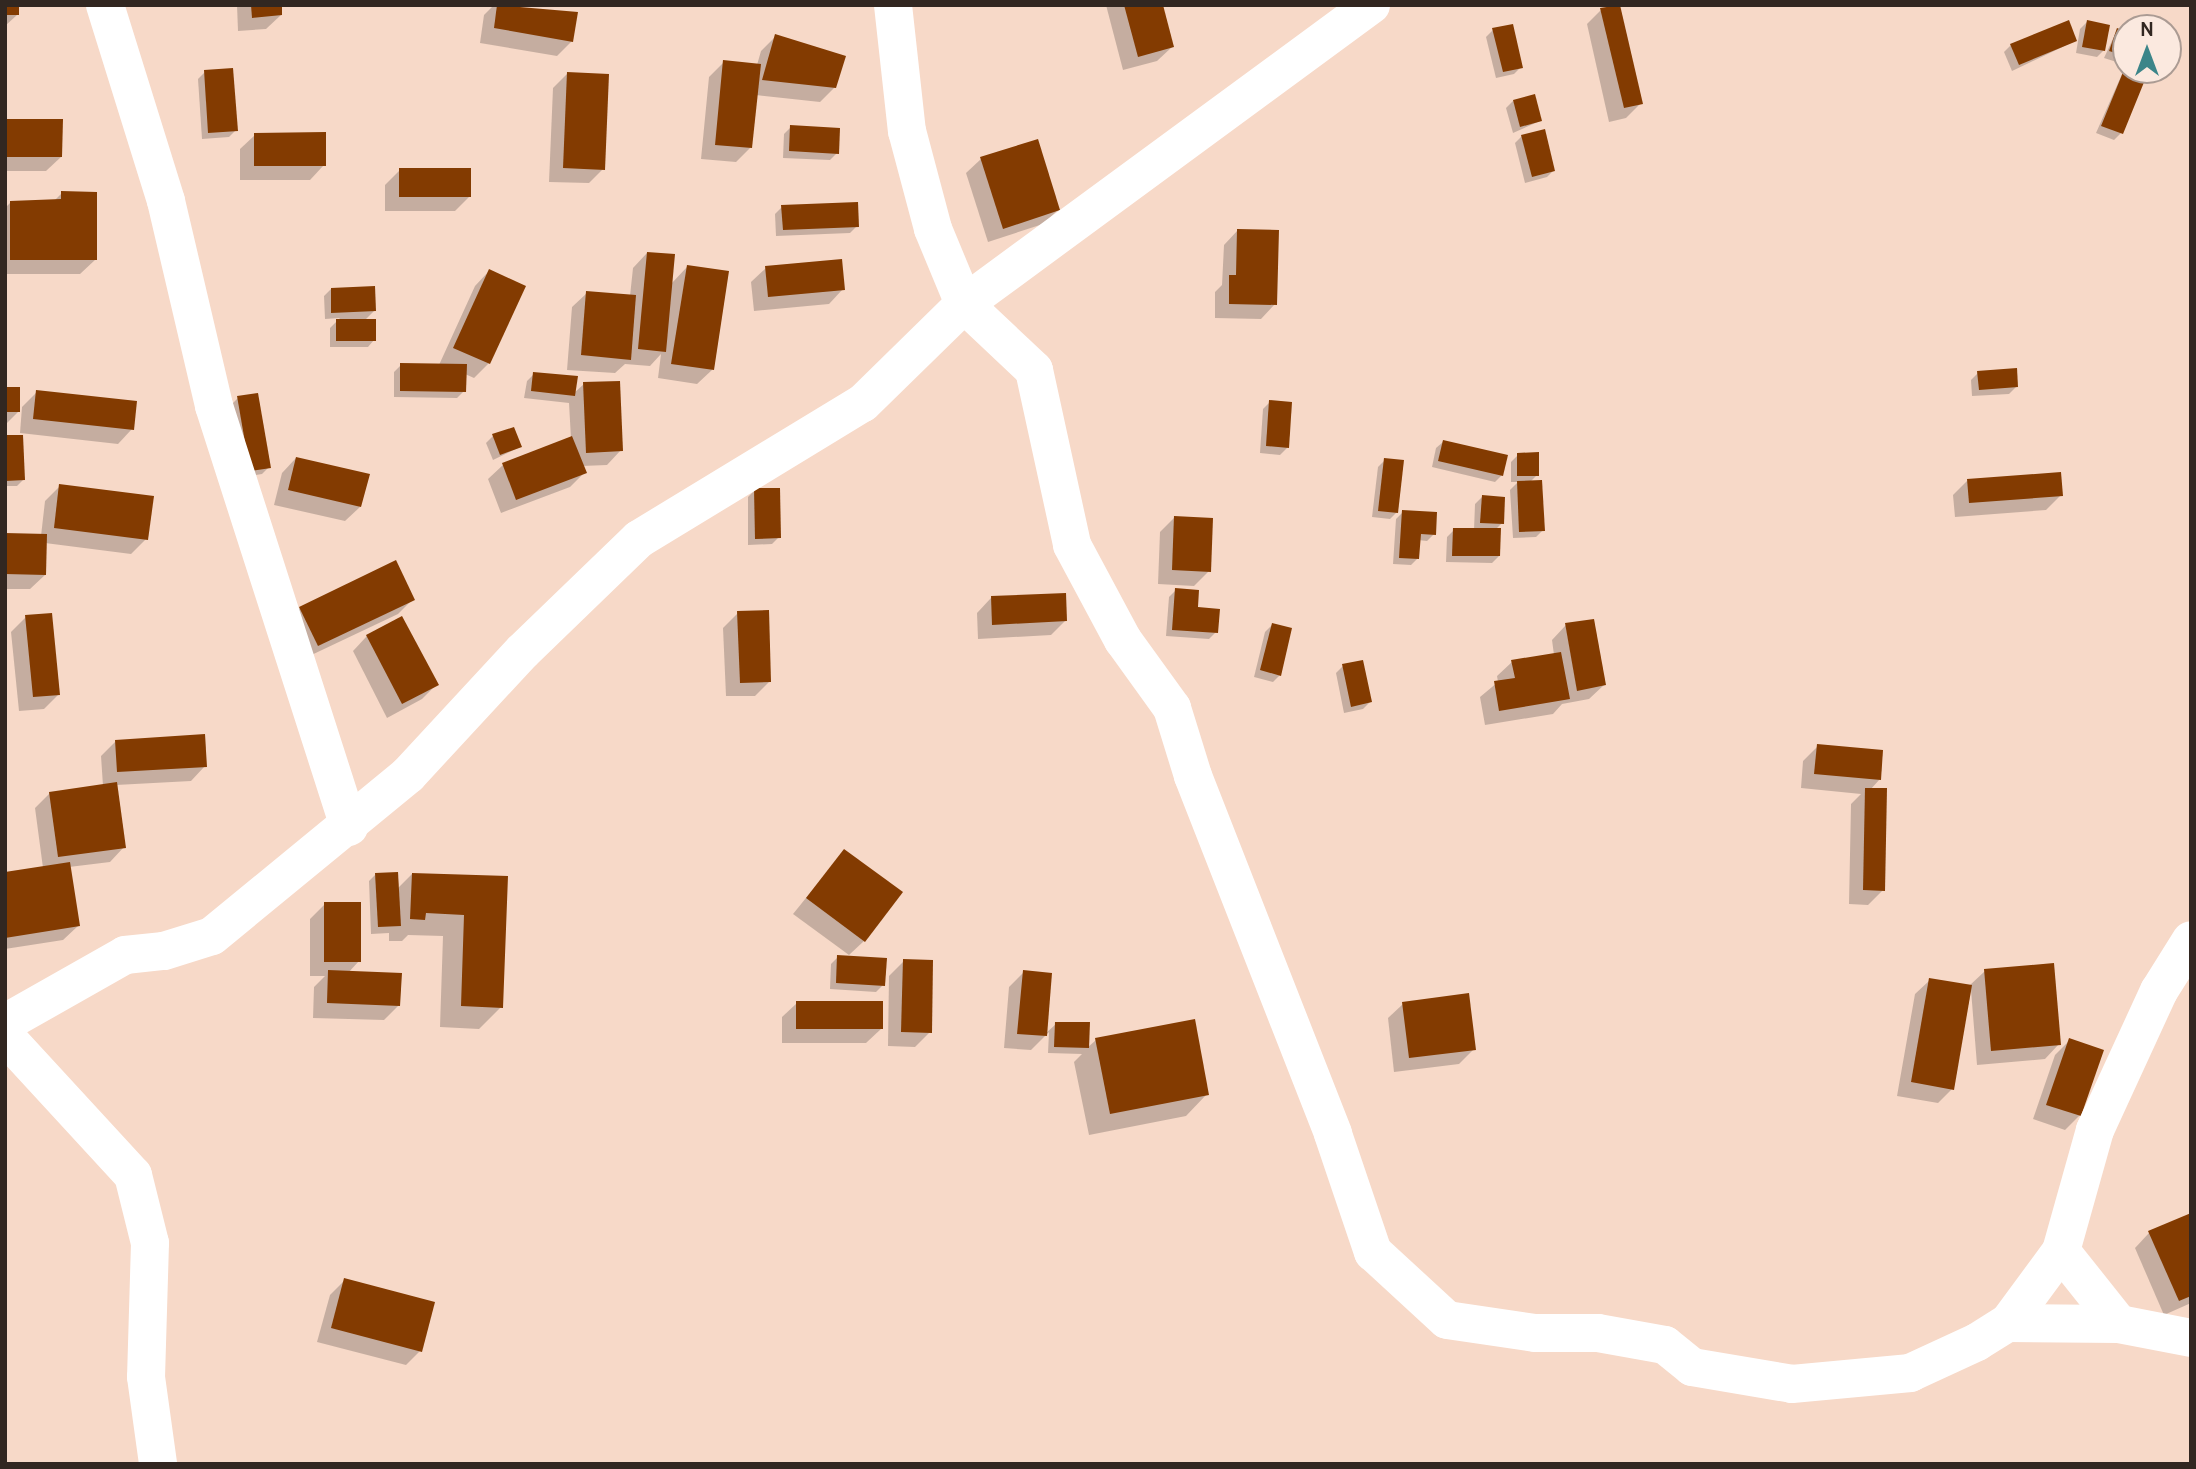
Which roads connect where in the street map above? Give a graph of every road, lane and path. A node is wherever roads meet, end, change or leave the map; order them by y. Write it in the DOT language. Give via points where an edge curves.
graph roads {
  1 [pos="105,5"];
  2 [pos="893,5"];
  3 [pos="1371,5"];
  4 [pos="964,304"];
  5 [pos="349,827"];
  6 [pos="2191,940"];
  7 [pos="5,1023"];
  8 [pos="5,1036"];
  9 [pos="2060,1251"];
  10 [pos="2008,1323"];
  11 [pos="2119,1324"];
  12 [pos="2191,1338"];
  13 [pos="158,1464"];
  1 -- 5 [label="street" via="166,201 214,406"];
  2 -- 4 [label="street" via="898,79 917,180"];
  3 -- 4 [label="street"];
  4 -- 5 [label="street" via="863,403 639,539 523,651 408,775"];
  4 -- 10 [label="street" via="1034,370 1073,545 1123,640 1172,708 1193,776 1333,1134 1373,1252 1447,1320 1535,1333 1598,1333 1665,1345 1692,1367 1792,1384 1910,1373"];
  5 -- 7 [label="street" via="276,880 212,936 164,951 125,955"];
  6 -- 9 [label="street" via="2159,990 2095,1130"];
  8 -- 13 [label="street" via="133,1175 149,1243 146,1377"];
  9 -- 10 [label="street"];
  9 -- 11 [label="street"];
  10 -- 11 [label="street"];
  11 -- 12 [label="street"];
}
